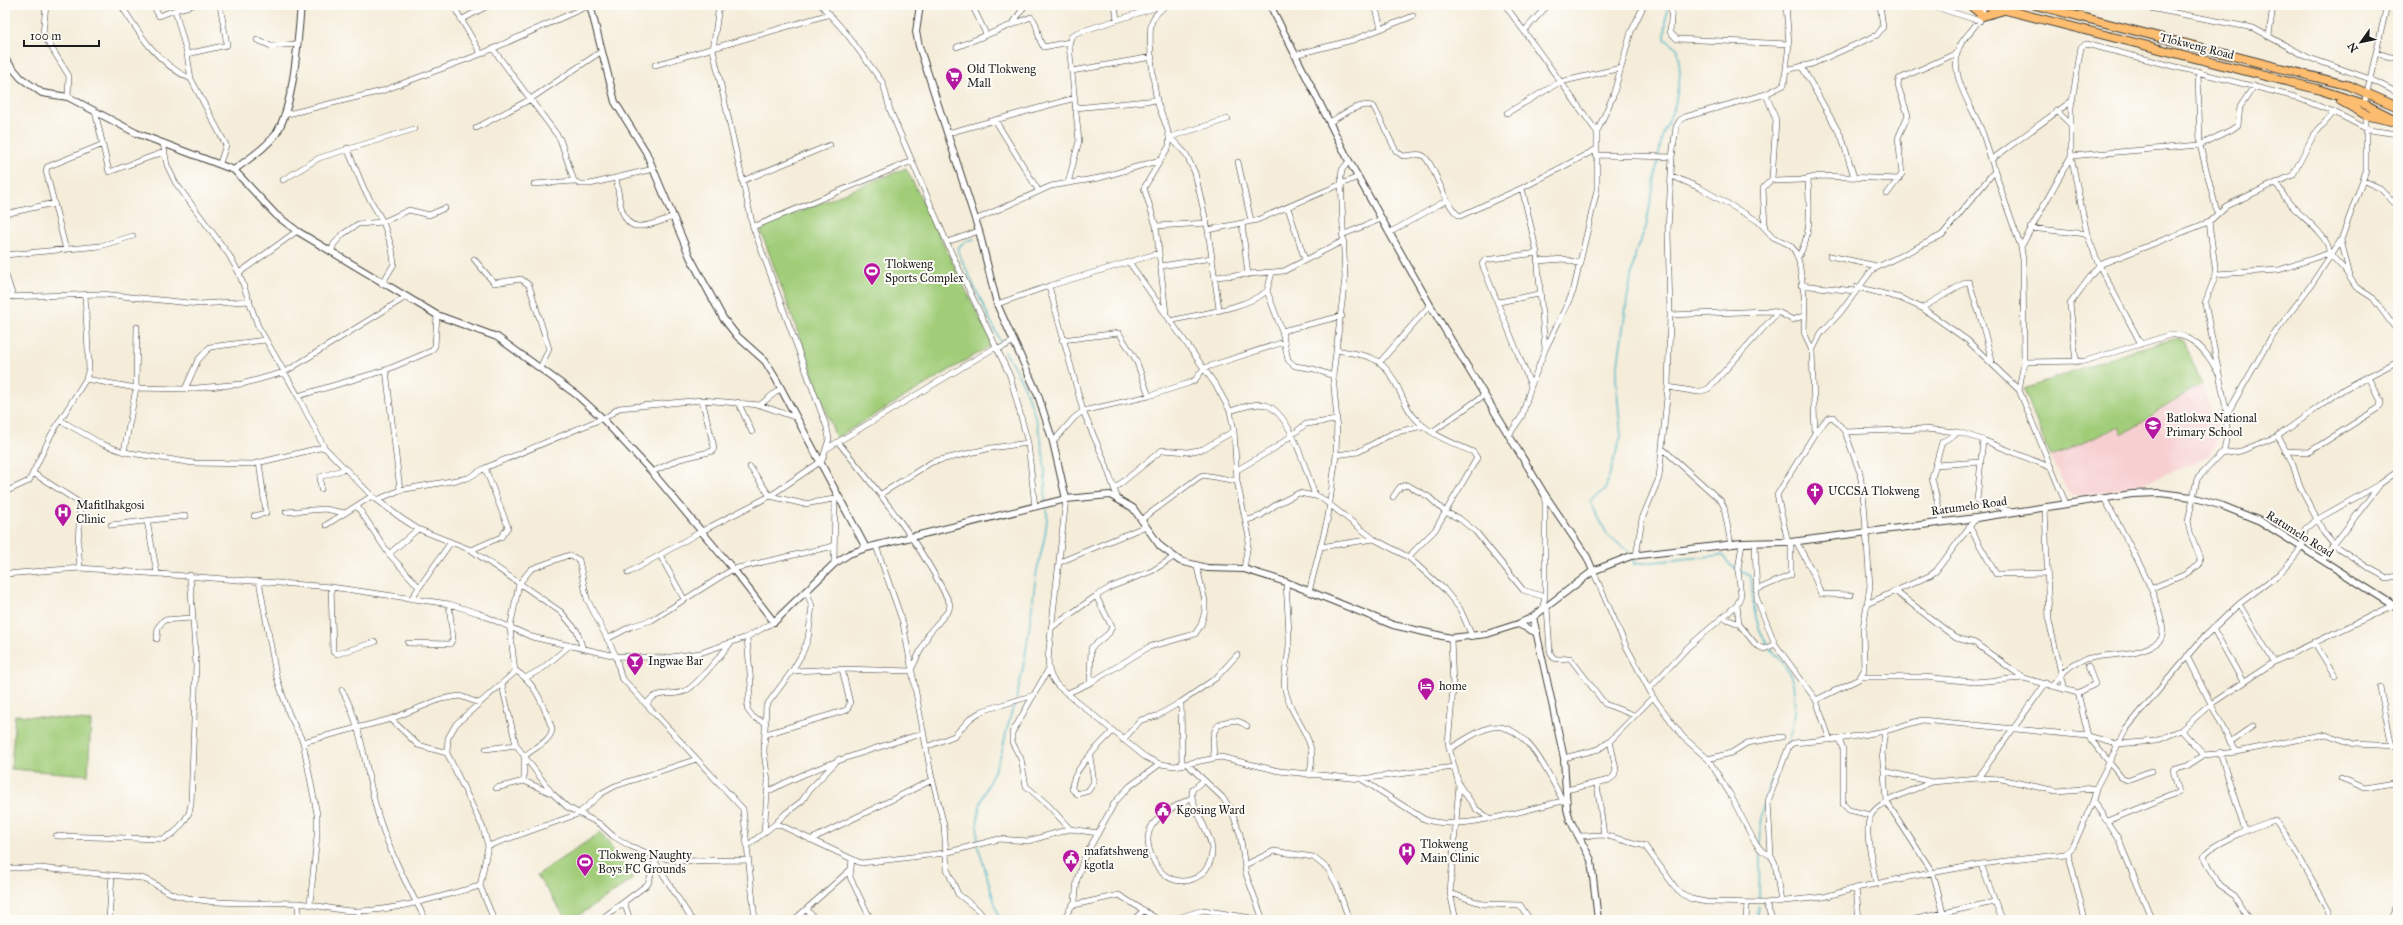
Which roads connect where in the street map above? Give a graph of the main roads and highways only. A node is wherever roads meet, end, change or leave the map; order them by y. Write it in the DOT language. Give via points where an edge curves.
graph roads {
  1 [pos="1970,5"];
  2 [pos="1985,5"];
  3 [pos="2035,5"];
  4 [pos="2007,10"];
  5 [pos="2317,89"];
  6 [pos="2398,107"];
  7 [pos="2398,122"];
  1 -- 4 [label="main road" via="1981,19"];
  2 -- 4 [label="main road, Tlokweng Road"];
  3 -- 6 [label="main road, Tlokweng Road" via="2366,92"];
  4 -- 5 [label="main road, Tlokweng Road"];
  5 -- 7 [label="main road, Tlokweng Road" via="2364,104"];
  5 -- 7 [label="main road" via="2366,115"];
}
